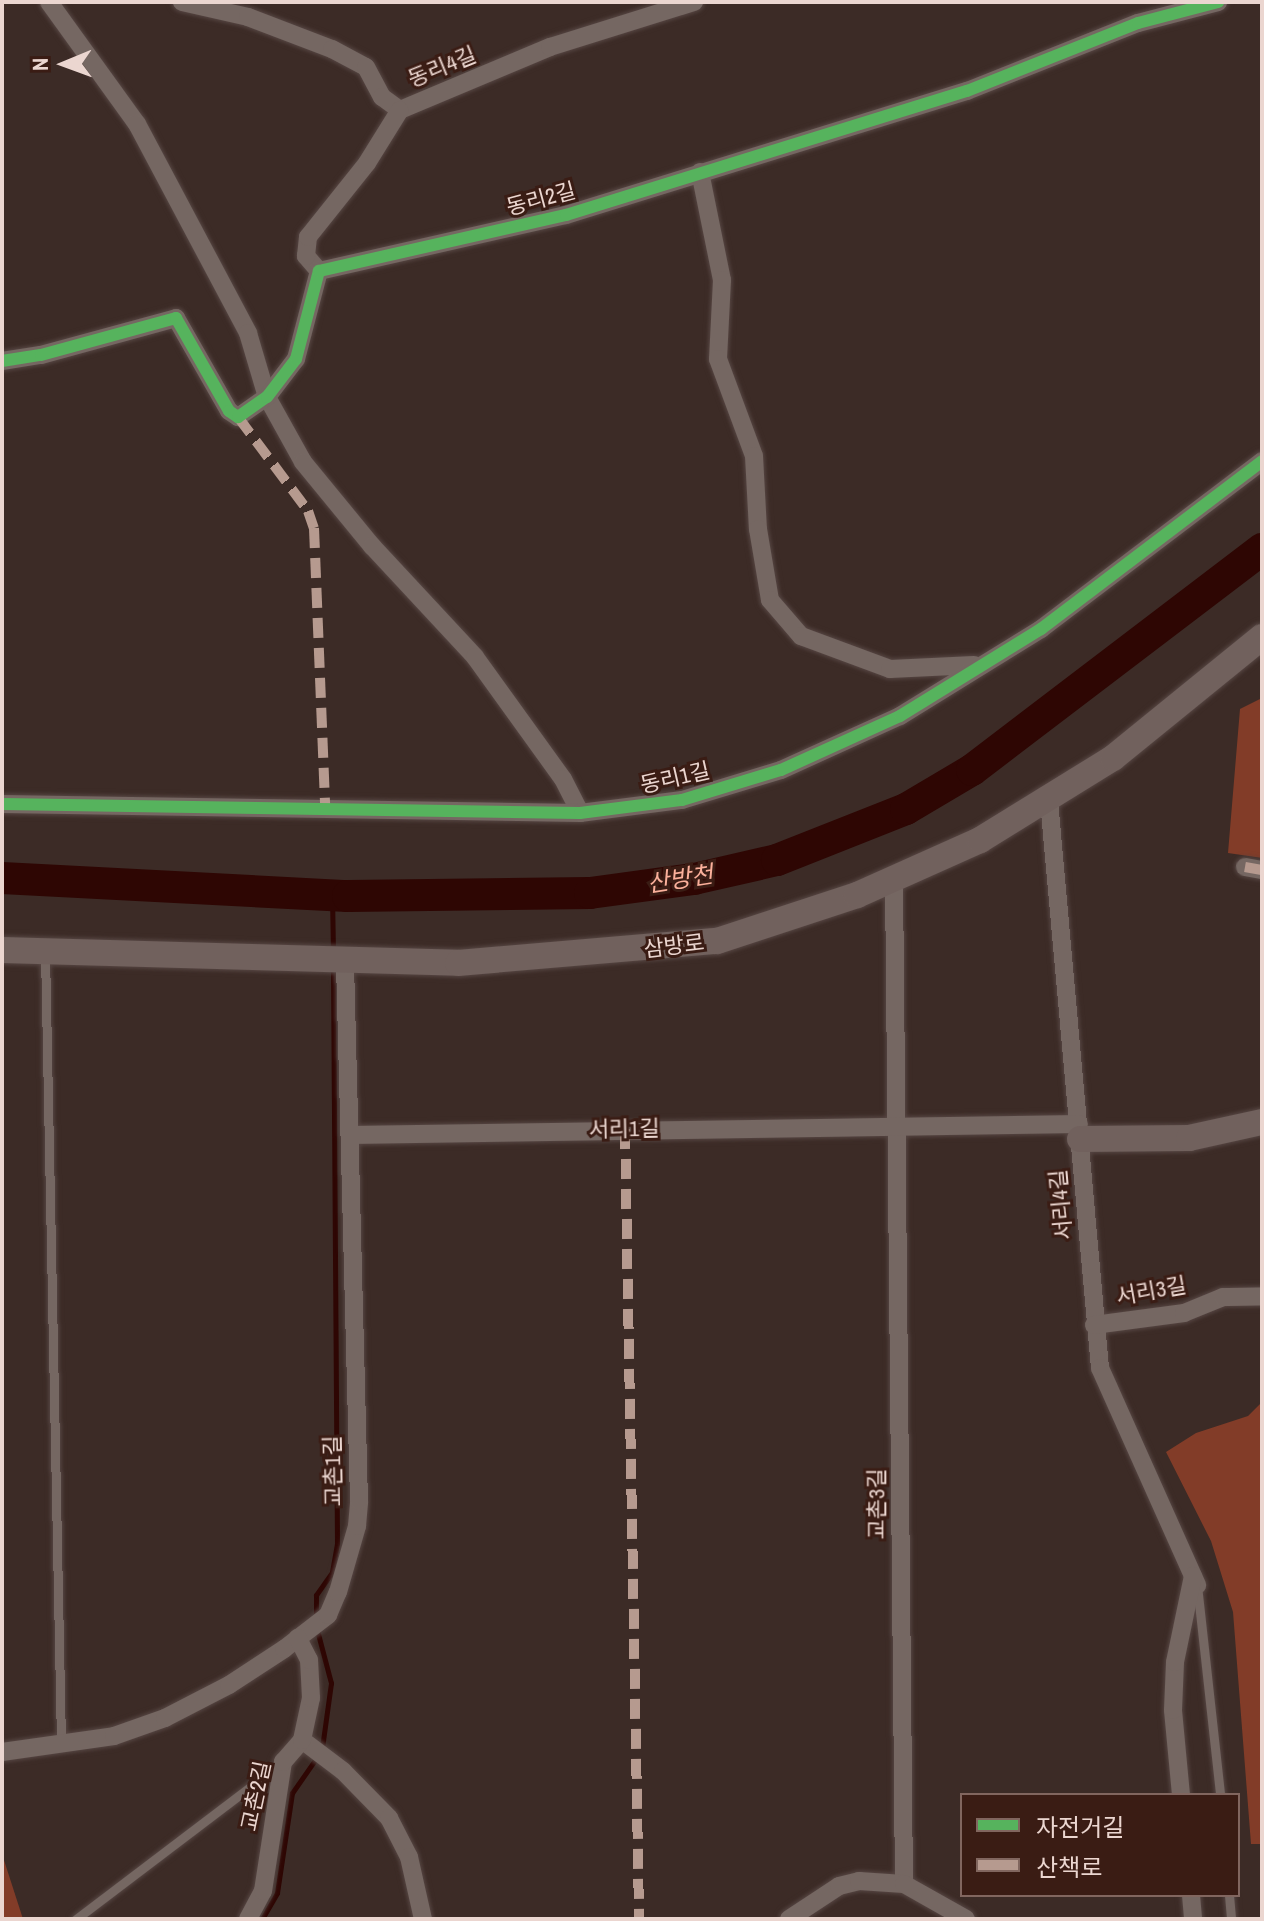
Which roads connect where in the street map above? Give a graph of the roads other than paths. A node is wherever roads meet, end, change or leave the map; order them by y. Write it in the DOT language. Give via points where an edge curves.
graph roads {
  1 [pos="49,2"];
  2 [pos="182,2"];
  3 [pos="694,2"];
  4 [pos="1218,2"];
  5 [pos="400,110"];
  6 [pos="700,172"];
  7 [pos="319,271"];
  8 [pos="2,361"];
  9 [pos="267,397"];
  10 [pos="1262,461"];
  11 [pos="1262,637"];
  12 [pos="981,664"];
  13 [pos="1049,801"];
  14 [pos="2,804"];
  15 [pos="580,813"];
  16 [pos="894,880"];
  17 [pos="2,950"];
  18 [pos="45,952"];
  19 [pos="337,961"];
  20 [pos="1262,1122"];
  21 [pos="898,1124"];
  22 [pos="1080,1131"];
  23 [pos="350,1135"];
  24 [pos="1262,1296"];
  25 [pos="1094,1325"];
  26 [pos="1195,1581"];
  27 [pos="302,1635"];
  28 [pos="306,1743"];
  29 [pos="61,1745"];
  30 [pos="2,1752"];
  31 [pos="283,1762"];
  32 [pos="1181,1793"];
  33 [pos="1220,1793"];
  34 [pos="904,1884"];
  35 [pos="1191,1897"];
  36 [pos="1229,1897"];
  37 [pos="76,1919"];
  38 [pos="248,1919"];
  39 [pos="423,1919"];
  40 [pos="789,1919"];
  41 [pos="966,1919"];
  42 [pos="1193,1919"];
  43 [pos="1231,1919"];
  1 -- 9 [label="street" via="137,124 248,333"];
  2 -- 5 [label="street, 동리4길" via="248,17 332,49 366,67 382,97"];
  3 -- 5 [label="street, 동리4길" via="550,47"];
  4 -- 6 [label="street, 동리2길" via="1138,23 967,91"];
  5 -- 7 [label="street" via="367,163 308,237 306,256"];
  6 -- 7 [label="street, 동리2길" via="566,215"];
  6 -- 12 [label="street, 동리1길" via="722,280 718,359 754,456 764,578 780,617 801,636 890,669"];
  7 -- 9 [label="street" via="296,359"];
  8 -- 9 [label="street" via="176,318 229,411 238,417"];
  9 -- 15 [label="street" via="303,462 475,657 563,779"];
  10 -- 12 [label="street, 동리1길" via="1041,629"];
  11 -- 13 [label="street, 삼방로" via="1113,758"];
  12 -- 15 [label="street, 동리1길" via="900,716 781,770 682,800"];
  13 -- 16 [label="street, 삼방로"];
  13 -- 22 [label="street, 서리4길"];
  14 -- 15 [label="street, 동리1길"];
  16 -- 19 [label="street, 삼방로" via="717,941 503,961"];
  16 -- 21 [label="street"];
  17 -- 18 [label="street, 삼방로"];
  18 -- 19 [label="street, 삼방로"];
  18 -- 29 [label="lane"];
  19 -- 23 [label="street, 교촌1길"];
  20 -- 22 [label="street, 서리1길" via="1189,1138"];
  21 -- 22 [label="street, 서리1길"];
  21 -- 23 [label="street, 서리1길"];
  21 -- 34 [label="street, 교촌3길"];
  22 -- 25 [label="street, 서리4길"];
  23 -- 27 [label="street, 교촌1길" via="359,1501 351,1552 326,1616"];
  24 -- 25 [label="street, 서리3길" via="1223,1297 1184,1313"];
  25 -- 26 [label="street, 서리4길" via="1100,1368"];
  26 -- 32 [label="street" via="1175,1662 1173,1710"];
  26 -- 33 [label="lane"];
  27 -- 28 [label="street, 교촌2길" via="311,1698"];
  27 -- 29 [label="street, 교촌1길" via="229,1685 165,1718 114,1736"];
  28 -- 31 [label="street, 교촌2길"];
  28 -- 39 [label="street" via="369,1796 394,1827 409,1857"];
  29 -- 30 [label="street, 교촌1길"];
  31 -- 37 [label="lane"];
  31 -- 38 [label="street, 교촌2길" via="263,1891"];
  34 -- 40 [label="street" via="859,1881 839,1886"];
  34 -- 41 [label="street"];
  35 -- 42 [label="street"];
  36 -- 43 [label="lane"];
}
